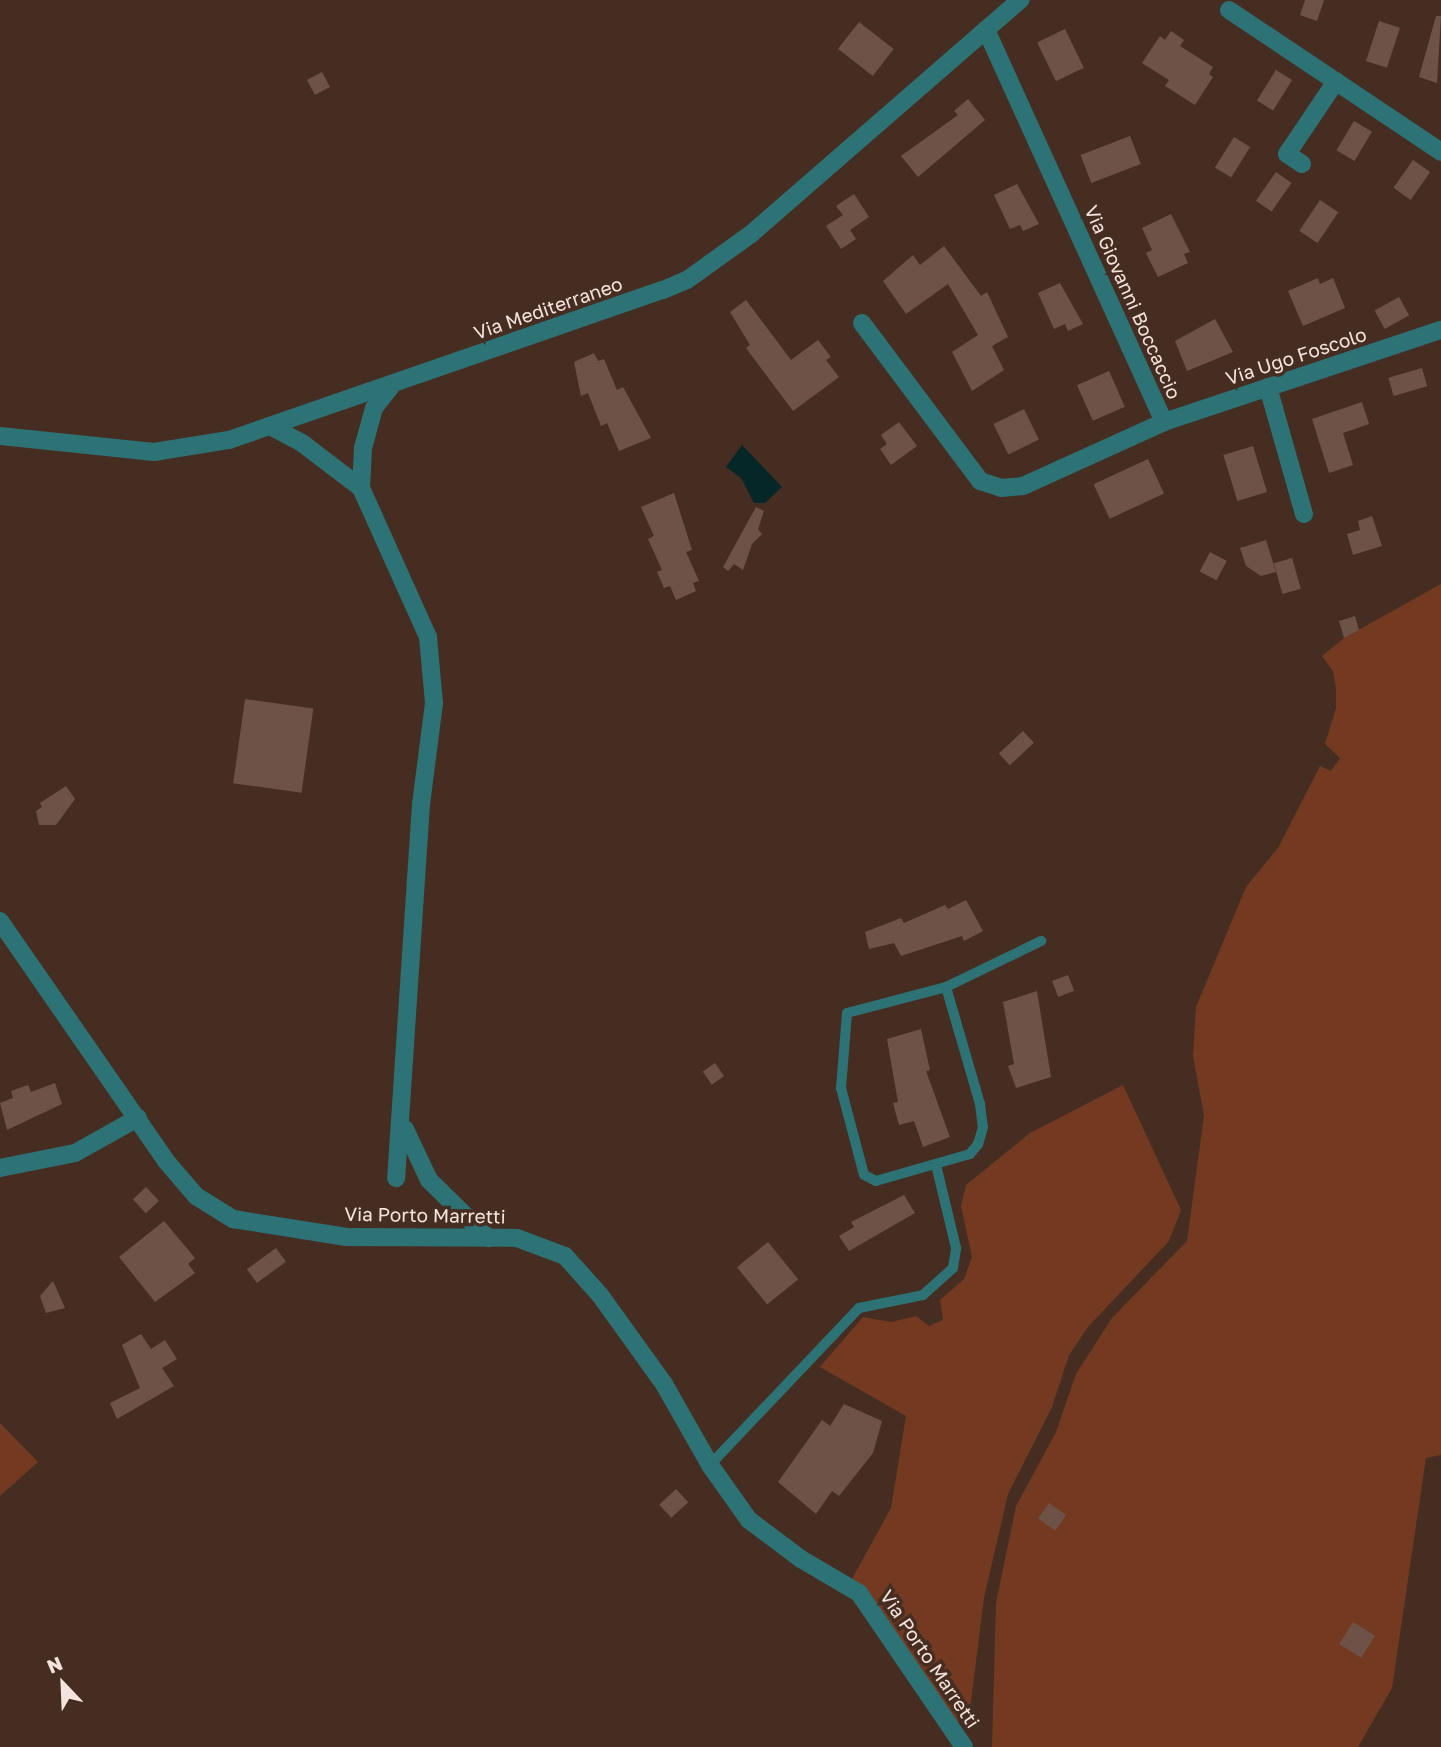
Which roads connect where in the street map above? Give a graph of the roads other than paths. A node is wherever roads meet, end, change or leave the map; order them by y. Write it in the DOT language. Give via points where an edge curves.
graph roads {
  1 [pos="1020,0"];
  2 [pos="1229,10"];
  3 [pos="986,30"];
  4 [pos="1336,81"];
  5 [pos="1441,152"];
  6 [pos="1302,164"];
  7 [pos="862,323"];
  8 [pos="1441,332"];
  9 [pos="392,385"];
  10 [pos="1268,387"];
  11 [pos="1164,422"];
  12 [pos="270,426"];
  13 [pos="0,436"];
  14 [pos="361,488"];
  15 [pos="1304,514"];
  16 [pos="0,921"];
  17 [pos="1041,941"];
  18 [pos="946,987"];
  19 [pos="138,1118"];
  20 [pos="401,1119"];
  21 [pos="936,1165"];
  22 [pos="0,1168"];
  23 [pos="396,1178"];
  24 [pos="488,1238"];
  25 [pos="710,1465"];
  26 [pos="964,1747"];
  1 -- 3 [label="street, Via Mediterraneo"];
  2 -- 4 [label="street"];
  3 -- 9 [label="street, Via Mediterraneo" via="751,234 687,280"];
  3 -- 11 [label="street, Via Giovanni Boccaccio"];
  4 -- 5 [label="street"];
  4 -- 6 [label="street" via="1287,154"];
  7 -- 11 [label="street, Via Giovanni Boccaccio" via="981,481 1001,488 1023,486"];
  8 -- 10 [label="street, Via Ugo Foscolo"];
  9 -- 12 [label="street, Via Mediterraneo"];
  9 -- 14 [label="street" via="374,408 363,448"];
  10 -- 11 [label="street, Via Ugo Foscolo"];
  10 -- 15 [label="street"];
  12 -- 13 [label="street, Via Mediterraneo" via="229,440 154,453"];
  12 -- 14 [label="street" via="302,443"];
  14 -- 20 [label="street" via="411,592 428,637 434,671 399,1091"];
  16 -- 19 [label="street, Via Porto Marretti"];
  17 -- 18 [label="lane"];
  18 -- 21 [label="lane" via="983,1127 970,1154"];
  18 -- 21 [label="lane" via="847,1013 841,1088 864,1175 876,1181"];
  19 -- 22 [label="street" via="75,1153"];
  19 -- 24 [label="street, Via Porto Marretti" via="196,1196 233,1219 347,1237"];
  20 -- 23 [label="street"];
  20 -- 24 [label="street" via="429,1180"];
  21 -- 25 [label="lane" via="956,1248 953,1268 923,1295 859,1307"];
  24 -- 25 [label="street, Via Porto Marretti" via="517,1237 565,1256 600,1295 664,1384"];
  25 -- 26 [label="street, Via Porto Marretti" via="749,1520 859,1593"];
}
